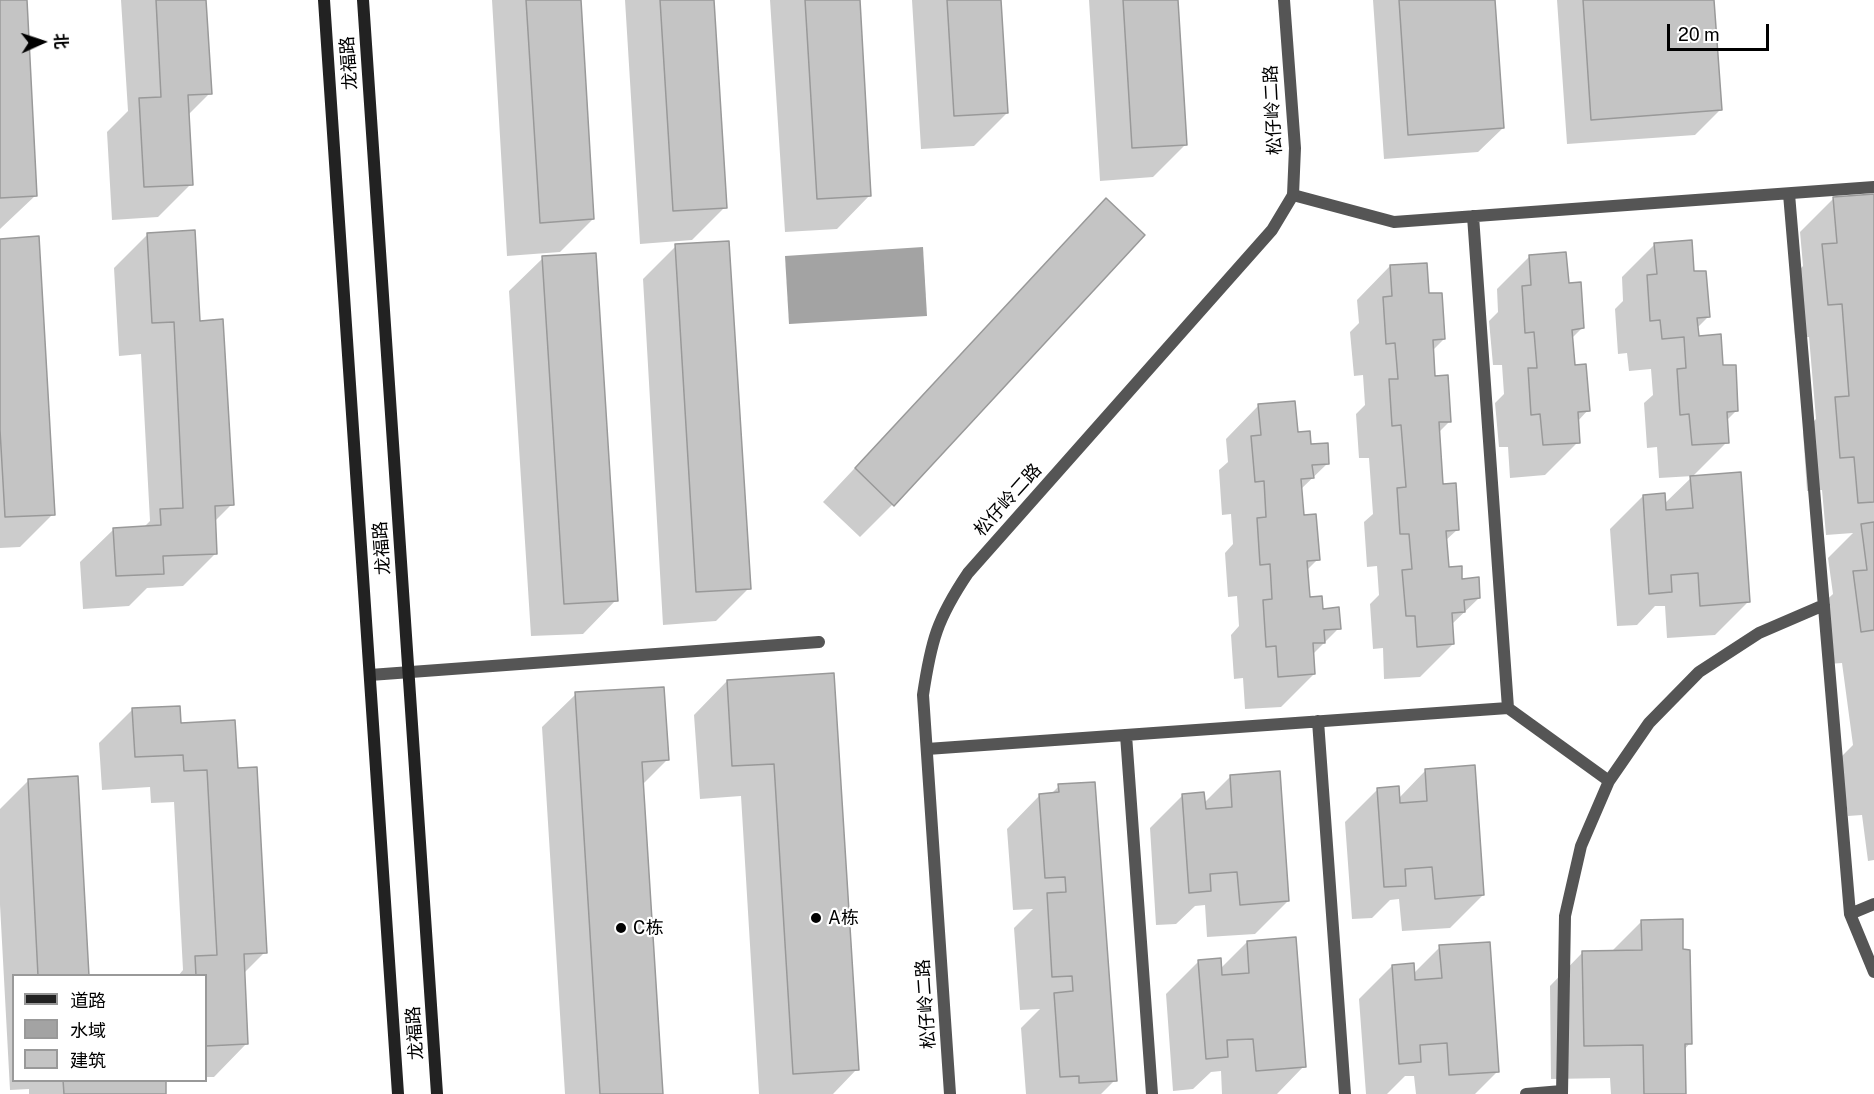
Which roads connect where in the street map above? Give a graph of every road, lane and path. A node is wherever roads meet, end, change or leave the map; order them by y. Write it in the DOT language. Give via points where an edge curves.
graph roads {
  1 [pos="324,0"];
  2 [pos="363,0"];
  3 [pos="1284,0"];
  4 [pos="1874,187"];
  5 [pos="1790,194"];
  6 [pos="1293,195"];
  7 [pos="1473,216"];
  8 [pos="1824,605"];
  9 [pos="819,642"];
  10 [pos="408,672"];
  11 [pos="370,675"];
  12 [pos="1508,708"];
  13 [pos="1318,721"];
  14 [pos="1126,735"];
  15 [pos="927,749"];
  16 [pos="1609,781"];
  17 [pos="1874,904"];
  18 [pos="1850,914"];
  19 [pos="1874,972"];
  20 [pos="1562,1093"];
  21 [pos="398,1094"];
  22 [pos="437,1094"];
  23 [pos="950,1094"];
  24 [pos="1152,1094"];
  25 [pos="1345,1094"];
  26 [pos="1526,1094"];
  1 -- 11 [label="street, 龙福路"];
  2 -- 10 [label="street, 龙福路"];
  3 -- 6 [label="street, 松仔岭二路" via="1294,148"];
  4 -- 5 [label="street"];
  5 -- 7 [label="street"];
  5 -- 8 [label="street"];
  6 -- 7 [label="street" via="1394,222"];
  6 -- 15 [label="street, 松仔岭二路" via="1272,230 968,573 945,608 930,648 922,695"];
  7 -- 12 [label="street"];
  8 -- 16 [label="street" via="1759,633 1700,672 1649,723"];
  8 -- 18 [label="street"];
  9 -- 10 [label="street"];
  10 -- 11 [label="street"];
  10 -- 22 [label="street, 龙福路"];
  11 -- 21 [label="street, 龙福路"];
  12 -- 13 [label="street"];
  12 -- 16 [label="street"];
  13 -- 14 [label="street"];
  13 -- 25 [label="street"];
  14 -- 15 [label="street"];
  14 -- 24 [label="street"];
  15 -- 23 [label="street, 松仔岭二路"];
  16 -- 20 [label="street" via="1581,846 1565,916"];
  17 -- 18 [label="street"];
  18 -- 19 [label="street"];
  20 -- 26 [label="street"];
}
